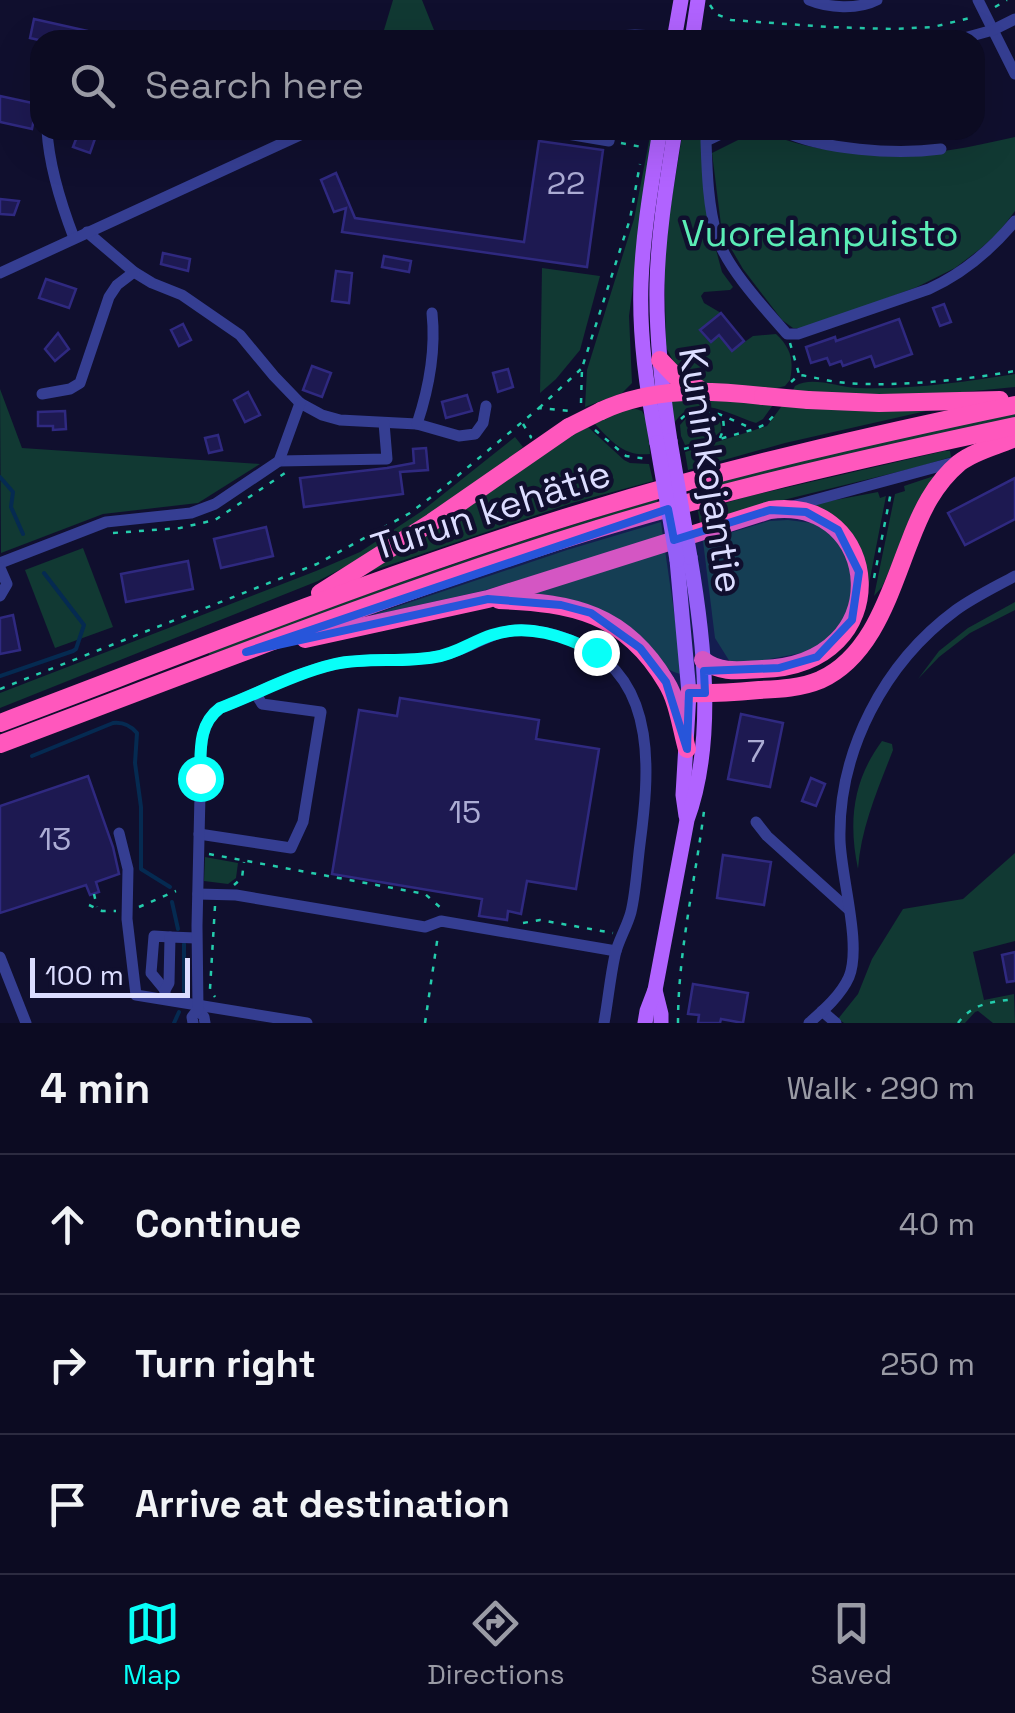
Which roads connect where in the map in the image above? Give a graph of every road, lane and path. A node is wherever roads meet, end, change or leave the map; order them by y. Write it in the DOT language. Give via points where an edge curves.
graph roads {
  1 [pos="681,0"];
  2 [pos="809,0"];
  3 [pos="876,0"];
  4 [pos="978,0"];
  5 [pos="1007,0"];
  6 [pos="704,2"];
  7 [pos="984,13"];
  8 [pos="1015,19"];
  9 [pos="675,30"];
  10 [pos="695,30"];
  11 [pos="992,30"];
  12 [pos="985,32"];
  13 [pos="1015,74"];
  14 [pos="49,140"];
  15 [pos="288,140"];
  16 [pos="623,140"];
  17 [pos="658,140"];
  18 [pos="674,140"];
  19 [pos="708,140"];
  20 [pos="808,140"];
  21 [pos="644,148"];
  22 [pos="940,149"];
  23 [pos="640,166"];
  24 [pos="1015,221"];
  25 [pos="87,232"];
  26 [pos="74,238"];
  27 [pos="0,272"];
  28 [pos="134,272"];
  29 [pos="432,313"];
  30 [pos="786,334"];
  31 [pos="660,360"];
  32 [pos="582,368"];
  33 [pos="799,375"];
  34 [pos="708,391"];
  35 [pos="656,393"];
  36 [pos="42,394"];
  37 [pos="300,402"];
  38 [pos="1015,402"];
  39 [pos="486,406"];
  40 [pos="540,408"];
  41 [pos="575,418"];
  42 [pos="723,418"];
  43 [pos="384,423"];
  44 [pos="522,423"];
  45 [pos="416,424"];
  46 [pos="1015,426"];
  47 [pos="755,429"];
  48 [pos="668,436"];
  49 [pos="1015,438"];
  50 [pos="720,439"];
  51 [pos="524,442"];
  52 [pos="279,460"];
  53 [pos="962,460"];
  54 [pos="780,509"];
  55 [pos="684,558"];
  56 [pos="0,566"];
  57 [pos="1015,576"];
  58 [pos="0,596"];
  59 [pos="488,599"];
  60 [pos="290,612"];
  61 [pos="190,649"];
  62 [pos="246,652"];
  63 [pos="704,660"];
  64 [pos="198,669"];
  65 [pos="666,682"];
  66 [pos="697,688"];
  67 [pos="0,689"];
  68 [pos="256,694"];
  69 [pos="0,722"];
  70 [pos="0,744"];
  71 [pos="687,750"];
  72 [pos="687,820"];
  73 [pos="756,822"];
  74 [pos="119,833"];
  75 [pos="199,834"];
  76 [pos="207,854"];
  77 [pos="244,860"];
  78 [pos="231,887"];
  79 [pos="94,894"];
  80 [pos="198,894"];
  81 [pos="216,894"];
  82 [pos="98,909"];
  83 [pos="848,909"];
  84 [pos="444,910"];
  85 [pos="516,924"];
  86 [pos="439,928"];
  87 [pos="613,933"];
  88 [pos="196,938"];
  89 [pos="616,951"];
  90 [pos="0,957"];
  91 [pos="656,990"];
  92 [pos="166,994"];
  93 [pos="16,998"];
  94 [pos="1015,999"];
  95 [pos="0,1004"];
  96 [pos="198,1006"];
  97 [pos="217,1008"];
  98 [pos="822,1012"];
  99 [pos="26,1023"];
  100 [pos="192,1023"];
  101 [pos="205,1023"];
  102 [pos="307,1023"];
  103 [pos="425,1023"];
  104 [pos="604,1023"];
  105 [pos="644,1023"];
  106 [pos="661,1023"];
  107 [pos="810,1023"];
  108 [pos="836,1023"];
  109 [pos="958,1023"];
  1 -- 9 [label="main road"];
  2 -- 3 [label="street" via="826,6"];
  4 -- 7 [label="street"];
  5 -- 7 [label="path"];
  6 -- 7 [label="path" via="732,20 892,28 933,27"];
  6 -- 10 [label="main road"];
  7 -- 11 [label="street"];
  8 -- 11 [label="street"];
  11 -- 12 [label="street"];
  11 -- 13 [label="street"];
  14 -- 26 [label="street"];
  15 -- 25 [label="street"];
  16 -- 21 [label="path"];
  17 -- 35 [label="main road, Kuninkojantie" via="642,284 642,332"];
  18 -- 31 [label="main road, Kuninkojantie" via="657,266"];
  19 -- 30 [label="street" via="716,235"];
  20 -- 22 [label="street" via="890,153"];
  23 -- 32 [label="path" via="630,219"];
  24 -- 30 [label="street" via="948,280"];
  25 -- 26 [label="street"];
  25 -- 28 [label="street"];
  26 -- 27 [label="street"];
  28 -- 36 [label="street" via="110,297 80,382"];
  28 -- 37 [label="street" via="240,334"];
  29 -- 45 [label="street" via="435,339"];
  30 -- 33 [label="path"];
  31 -- 34 [label="highway" via="681,382"];
  31 -- 35 [label="main road, Kuninkojantie"];
  32 -- 40 [label="path"];
  32 -- 41 [label="path"];
  34 -- 35 [label="highway"];
  34 -- 38 [label="highway, bridge" via="879,404"];
  35 -- 41 [label="highway, bridge"];
  35 -- 48 [label="main road, Kuninkojantie"];
  37 -- 43 [label="street" via="340,420"];
  37 -- 52 [label="street"];
  38 -- 60 [label="highway, Turun kehätie" via="593,509"];
  39 -- 45 [label="street" via="475,434"];
  40 -- 41 [label="path"];
  40 -- 44 [label="path"];
  41 -- 60 [label="highway" via="432,522"];
  42 -- 47 [label="path"];
  42 -- 48 [label="path" via="693,410"];
  42 -- 50 [label="path"];
  43 -- 45 [label="street"];
  43 -- 52 [label="street" via="387,459"];
  44 -- 51 [label="path" via="531,437"];
  44 -- 67 [label="path" via="410,512 317,564"];
  46 -- 62 [label="highway, Turun kehätie" via="820,468 598,528"];
  48 -- 55 [label="main road, Kuninkojantie, bridge"];
  49 -- 53 [label="highway"];
  52 -- 56 [label="street" via="201,511 106,522"];
  53 -- 54 [label="street"];
  53 -- 66 [label="highway" via="926,502 871,632 849,660 806,685"];
  54 -- 59 [label="highway"];
  54 -- 63 [label="highway" via="823,519 850,546 860,583 852,620 831,648 798,665 725,670"];
  55 -- 63 [label="main road, Kuninkojantie"];
  55 -- 66 [label="main road, Kuninkojantie"];
  56 -- 58 [label="street" via="6,584"];
  57 -- 83 [label="street" via="958,608 915,647 869,714 842,800"];
  59 -- 62 [label="highway"];
  59 -- 65 [label="highway" via="591,613 629,637"];
  60 -- 61 [label="highway, Turun kehätie"];
  61 -- 64 [label="street"];
  61 -- 69 [label="highway, Turun kehätie"];
  62 -- 64 [label="highway, Turun kehätie"];
  63 -- 66 [label="main road, Kuninkojantie"];
  64 -- 70 [label="highway, Turun kehätie"];
  65 -- 66 [label="street"];
  65 -- 71 [label="highway"];
  66 -- 71 [label="main road, Kuninkojantie"];
  66 -- 72 [label="main road, Kuninkojantie" via="696,796"];
  68 -- 75 [label="street" via="220,708 206,722"];
  68 -- 75 [label="street" via="262,704 320,712 303,822 292,848"];
  68 -- 89 [label="street" via="320,668 445,656 514,630 567,639 596,652 630,692 647,758 631,912"];
  71 -- 72 [label="main road, Kuninkojantie"];
  72 -- 91 [label="main road, Kuninkojantie"];
  73 -- 83 [label="street"];
  74 -- 92 [label="street" via="128,868 136,995"];
  75 -- 80 [label="street"];
  76 -- 77 [label="path"];
  77 -- 78 [label="path" via="242,878"];
  77 -- 84 [label="path" via="425,894"];
  79 -- 82 [label="path"];
  80 -- 81 [label="street"];
  80 -- 88 [label="street"];
  81 -- 89 [label="street" via="425,927 441,921"];
  81 -- 97 [label="path" via="210,989"];
  83 -- 98 [label="street" via="850,973"];
  85 -- 87 [label="path" via="540,920"];
  86 -- 103 [label="path"];
  88 -- 92 [label="street" via="170,937"];
  88 -- 96 [label="street"];
  89 -- 104 [label="street"];
  90 -- 93 [label="street"];
  91 -- 105 [label="main road, Kuninkojantie"];
  91 -- 106 [label="main road, Kuninkojantie"];
  92 -- 96 [label="street"];
  93 -- 95 [label="street"];
  93 -- 99 [label="street"];
  94 -- 109 [label="path" via="980,1004"];
  96 -- 97 [label="street"];
  96 -- 100 [label="street"];
  96 -- 101 [label="street"];
  97 -- 102 [label="street"];
  98 -- 107 [label="street"];
  98 -- 108 [label="street"];
}
